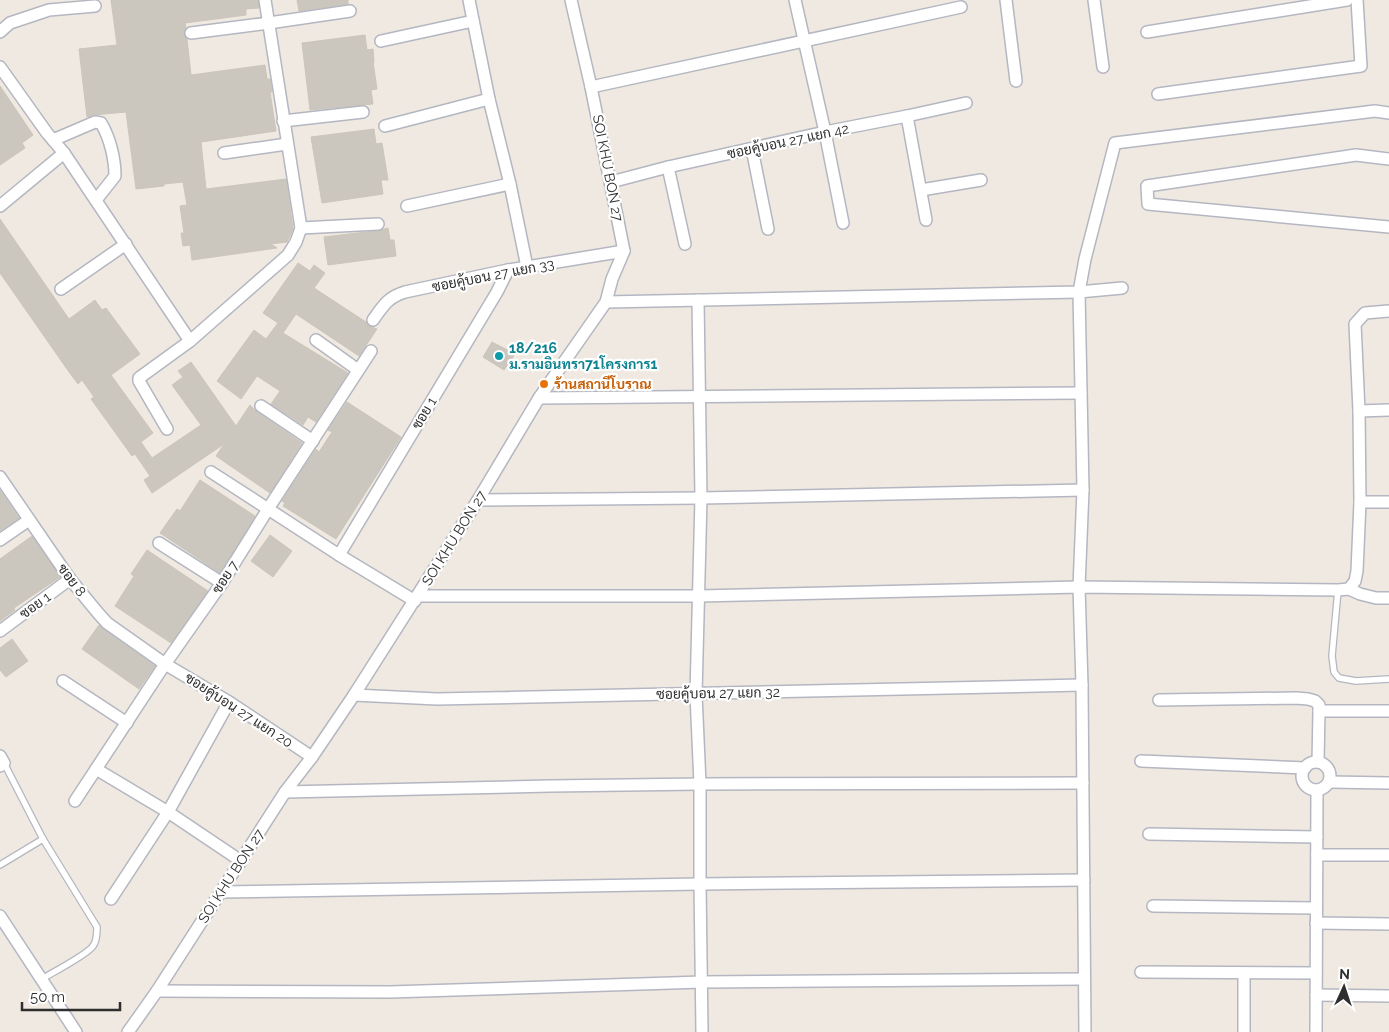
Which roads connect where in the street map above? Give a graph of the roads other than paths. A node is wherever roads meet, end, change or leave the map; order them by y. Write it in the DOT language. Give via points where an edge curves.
graph roads {
  1 [pos="266,0"];
  2 [pos="469,0"];
  3 [pos="571,0"];
  4 [pos="795,0"];
  5 [pos="1006,0"];
  6 [pos="1094,0"];
  7 [pos="1347,0"];
  8 [pos="1357,0"];
  9 [pos="95,6"];
  10 [pos="961,7"];
  11 [pos="350,11"];
  12 [pos="473,21"];
  13 [pos="269,23"];
  14 [pos="0,32"];
  15 [pos="1147,32"];
  16 [pos="191,33"];
  17 [pos="381,41"];
  18 [pos="805,41"];
  19 [pos="0,67"];
  20 [pos="1103,67"];
  21 [pos="1016,81"];
  22 [pos="591,87"];
  23 [pos="1158,94"];
  24 [pos="489,99"];
  25 [pos="966,103"];
  26 [pos="363,112"];
  27 [pos="1389,113"];
  28 [pos="908,116"];
  29 [pos="284,121"];
  30 [pos="385,126"];
  31 [pos="825,132"];
  32 [pos="54,140"];
  33 [pos="287,144"];
  34 [pos="752,149"];
  35 [pos="64,153"];
  36 [pos="224,153"];
  37 [pos="1389,159"];
  38 [pos="668,167"];
  39 [pos="981,180"];
  40 [pos="611,182"];
  41 [pos="510,184"];
  42 [pos="921,190"];
  43 [pos="96,200"];
  44 [pos="0,206"];
  45 [pos="407,206"];
  46 [pos="926,220"];
  47 [pos="843,223"];
  48 [pos="378,224"];
  49 [pos="1389,227"];
  50 [pos="301,228"];
  51 [pos="768,228"];
  52 [pos="126,244"];
  53 [pos="686,244"];
  54 [pos="624,251"];
  55 [pos="527,267"];
  56 [pos="508,270"];
  57 [pos="1122,288"];
  58 [pos="62,289"];
  59 [pos="1079,292"];
  60 [pos="698,300"];
  61 [pos="606,302"];
  62 [pos="1389,311"];
  63 [pos="373,320"];
  64 [pos="190,340"];
  65 [pos="316,340"];
  66 [pos="371,351"];
  67 [pos="358,370"];
  68 [pos="1081,394"];
  69 [pos="699,396"];
  70 [pos="539,398"];
  71 [pos="260,406"];
  72 [pos="1389,410"];
  73 [pos="1359,411"];
  74 [pos="167,429"];
  75 [pos="313,440"];
  76 [pos="211,472"];
  77 [pos="0,477"];
  78 [pos="1083,490"];
  79 [pos="701,498"];
  80 [pos="478,500"];
  81 [pos="1360,502"];
  82 [pos="1389,502"];
  83 [pos="268,509"];
  84 [pos="28,520"];
  85 [pos="0,540"];
  86 [pos="159,543"];
  87 [pos="339,555"];
  88 [pos="70,579"];
  89 [pos="222,583"];
  90 [pos="1079,587"];
  91 [pos="1344,589"];
  92 [pos="699,596"];
  93 [pos="1389,598"];
  94 [pos="416,599"];
  95 [pos="0,631"];
  96 [pos="165,664"];
  97 [pos="1389,679"];
  98 [pos="63,681"];
  99 [pos="1082,685"];
  100 [pos="696,694"];
  101 [pos="354,695"];
  102 [pos="1159,700"];
  103 [pos="229,702"];
  104 [pos="1320,711"];
  105 [pos="1389,711"];
  106 [pos="127,723"];
  107 [pos="312,757"];
  108 [pos="1,761"];
  109 [pos="1141,761"];
  110 [pos="1318,762"];
  111 [pos="1305,768"];
  112 [pos="96,769"];
  113 [pos="1083,782"];
  114 [pos="1329,782"];
  115 [pos="1389,783"];
  116 [pos="700,784"];
  117 [pos="1317,790"];
  118 [pos="285,792"];
  119 [pos="75,801"];
  120 [pos="168,812"];
  121 [pos="1149,834"];
  122 [pos="1317,837"];
  123 [pos="43,839"];
  124 [pos="1389,854"];
  125 [pos="1317,855"];
  126 [pos="241,861"];
  127 [pos="0,866"];
  128 [pos="1084,880"];
  129 [pos="700,884"];
  130 [pos="221,892"];
  131 [pos="111,899"];
  132 [pos="1153,906"];
  133 [pos="1316,908"];
  134 [pos="0,916"];
  135 [pos="1316,923"];
  136 [pos="1389,924"];
  137 [pos="1141,972"];
  138 [pos="1244,973"];
  139 [pos="1316,973"];
  140 [pos="42,979"];
  141 [pos="1084,979"];
  142 [pos="702,982"];
  143 [pos="157,991"];
  144 [pos="1316,995"];
  145 [pos="1389,996"];
  146 [pos="76,1032"];
  147 [pos="128,1032"];
  148 [pos="702,1032"];
  149 [pos="1085,1032"];
  150 [pos="1244,1032"];
  151 [pos="1316,1032"];
  1 -- 13 [label="street"];
  2 -- 12 [label="street"];
  3 -- 22 [label="street, SOI KHU BON 27"];
  4 -- 18 [label="street"];
  5 -- 21 [label="street"];
  6 -- 20 [label="street"];
  7 -- 15 [label="street"];
  8 -- 23 [label="street" via="1361,66"];
  9 -- 14 [label="street" via="49,10 10,23"];
  10 -- 18 [label="street"];
  11 -- 13 [label="street"];
  12 -- 17 [label="street"];
  12 -- 24 [label="street"];
  13 -- 16 [label="street"];
  13 -- 29 [label="street"];
  18 -- 22 [label="street"];
  18 -- 31 [label="street"];
  19 -- 32 [label="street"];
  22 -- 40 [label="street, SOI KHU BON 27"];
  24 -- 30 [label="street"];
  24 -- 41 [label="street"];
  25 -- 28 [label="street, ซอยคู้บอน 27 แยก 42"];
  26 -- 29 [label="street"];
  27 -- 59 [label="street" via="1375,111 1115,143"];
  28 -- 31 [label="street, ซอยคู้บอน 27 แยก 42"];
  28 -- 42 [label="street"];
  29 -- 33 [label="street"];
  31 -- 34 [label="street, ซอยคู้บอน 27 แยก 42"];
  31 -- 47 [label="street"];
  32 -- 35 [label="street"];
  32 -- 43 [label="street" via="95,122 101,123 112,152 115,176"];
  33 -- 36 [label="street"];
  33 -- 50 [label="street"];
  34 -- 38 [label="street, ซอยคู้บอน 27 แยก 42"];
  34 -- 51 [label="street"];
  35 -- 43 [label="street"];
  35 -- 44 [label="street"];
  37 -- 49 [label="street" via="1356,156 1147,186 1148,204"];
  38 -- 40 [label="street, ซอยคู้บอน 27 แยก 42"];
  38 -- 53 [label="street"];
  39 -- 42 [label="street"];
  40 -- 54 [label="street, SOI KHU BON 27"];
  41 -- 45 [label="street"];
  41 -- 55 [label="street"];
  42 -- 46 [label="street"];
  43 -- 52 [label="street"];
  48 -- 50 [label="street"];
  50 -- 64 [label="street" via="288,255"];
  52 -- 58 [label="street"];
  52 -- 64 [label="street"];
  54 -- 55 [label="street, ซอยคู้บอน 27 แยก 33"];
  54 -- 61 [label="street, SOI KHU BON 27"];
  55 -- 56 [label="street, ซอยคู้บอน 27 แยก 33"];
  56 -- 63 [label="street, ซอยคู้บอน 27 แยก 33" via="395,295"];
  56 -- 87 [label="street, ซอย 1"];
  57 -- 59 [label="street"];
  59 -- 60 [label="street"];
  59 -- 68 [label="street"];
  60 -- 61 [label="street"];
  60 -- 69 [label="street"];
  61 -- 70 [label="street, SOI KHU BON 27"];
  62 -- 73 [label="street" via="1364,314 1355,324"];
  64 -- 74 [label="street" via="139,378"];
  65 -- 67 [label="street"];
  66 -- 67 [label="street, ซอย 7"];
  67 -- 75 [label="street, ซอย 7"];
  68 -- 69 [label="street"];
  68 -- 78 [label="street"];
  69 -- 70 [label="street"];
  69 -- 79 [label="street"];
  70 -- 80 [label="street, SOI KHU BON 27"];
  71 -- 75 [label="street"];
  72 -- 73 [label="street"];
  73 -- 81 [label="street"];
  75 -- 83 [label="street, ซอย 7"];
  76 -- 83 [label="street"];
  77 -- 84 [label="street, ซอย 8"];
  78 -- 79 [label="street"];
  78 -- 90 [label="street"];
  79 -- 80 [label="street"];
  79 -- 92 [label="street"];
  80 -- 94 [label="street, SOI KHU BON 27"];
  81 -- 82 [label="street"];
  81 -- 91 [label="street" via="1357,570 1354,581"];
  83 -- 87 [label="street"];
  83 -- 89 [label="street, ซอย 7"];
  84 -- 85 [label="street"];
  84 -- 88 [label="street, ซอย 8"];
  86 -- 89 [label="street"];
  87 -- 94 [label="street"];
  88 -- 95 [label="street, ซอย 1"];
  88 -- 96 [label="street, ซอย 8" via="107,623"];
  89 -- 96 [label="street, ซอย 7"];
  90 -- 91 [label="street"];
  90 -- 92 [label="street"];
  90 -- 99 [label="street"];
  91 -- 93 [label="street" via="1376,598"];
  91 -- 97 [label="lane" via="1332,656 1334,672 1339,678 1356,681"];
  92 -- 94 [label="street"];
  92 -- 100 [label="street"];
  94 -- 101 [label="street, SOI KHU BON 27"];
  96 -- 103 [label="street, ซอยคู้บอน 27 แยก 20"];
  96 -- 106 [label="street, ซอย 7"];
  98 -- 106 [label="street"];
  99 -- 100 [label="street, ซอยคู้บอน 27 แยก 32"];
  99 -- 113 [label="street"];
  100 -- 101 [label="street, ซอยคู้บอน 27 แยก 32" via="437,699"];
  100 -- 116 [label="street"];
  101 -- 107 [label="street, SOI KHU BON 27"];
  102 -- 104 [label="street" via="1296,698 1315,701"];
  103 -- 107 [label="street, ซอยคู้บอน 27 แยก 20"];
  103 -- 120 [label="street"];
  104 -- 105 [label="street"];
  104 -- 110 [label="street"];
  106 -- 112 [label="street, ซอย 7"];
  107 -- 118 [label="street, SOI KHU BON 27"];
  108 -- 123 [label="lane"];
  109 -- 111 [label="street"];
  110 -- 111 [label="street"];
  110 -- 114 [label="street" via="1330,772"];
  111 -- 117 [label="street" via="1304,783"];
  112 -- 119 [label="street, ซอย 7"];
  112 -- 120 [label="street"];
  113 -- 116 [label="street"];
  113 -- 128 [label="street"];
  114 -- 115 [label="street"];
  114 -- 117 [label="street"];
  116 -- 118 [label="street"];
  116 -- 129 [label="street"];
  117 -- 122 [label="street"];
  118 -- 126 [label="street, SOI KHU BON 27"];
  120 -- 126 [label="street"];
  120 -- 131 [label="street"];
  121 -- 122 [label="street"];
  122 -- 125 [label="street"];
  123 -- 127 [label="lane"];
  123 -- 140 [label="lane" via="96,927 97,937 94,946"];
  124 -- 125 [label="street"];
  125 -- 133 [label="street"];
  126 -- 130 [label="street, SOI KHU BON 27"];
  128 -- 129 [label="street"];
  128 -- 141 [label="street"];
  129 -- 130 [label="street"];
  129 -- 142 [label="street"];
  130 -- 143 [label="street, SOI KHU BON 27"];
  132 -- 133 [label="street"];
  133 -- 135 [label="street"];
  134 -- 140 [label="street"];
  135 -- 136 [label="street"];
  135 -- 139 [label="street"];
  137 -- 138 [label="street"];
  138 -- 139 [label="street"];
  138 -- 150 [label="street"];
  139 -- 144 [label="street"];
  140 -- 146 [label="street"];
  141 -- 142 [label="street"];
  141 -- 149 [label="street"];
  142 -- 143 [label="street" via="390,992"];
  142 -- 148 [label="street"];
  143 -- 147 [label="street, SOI KHU BON 27"];
  144 -- 145 [label="street"];
  144 -- 151 [label="street"];
}
